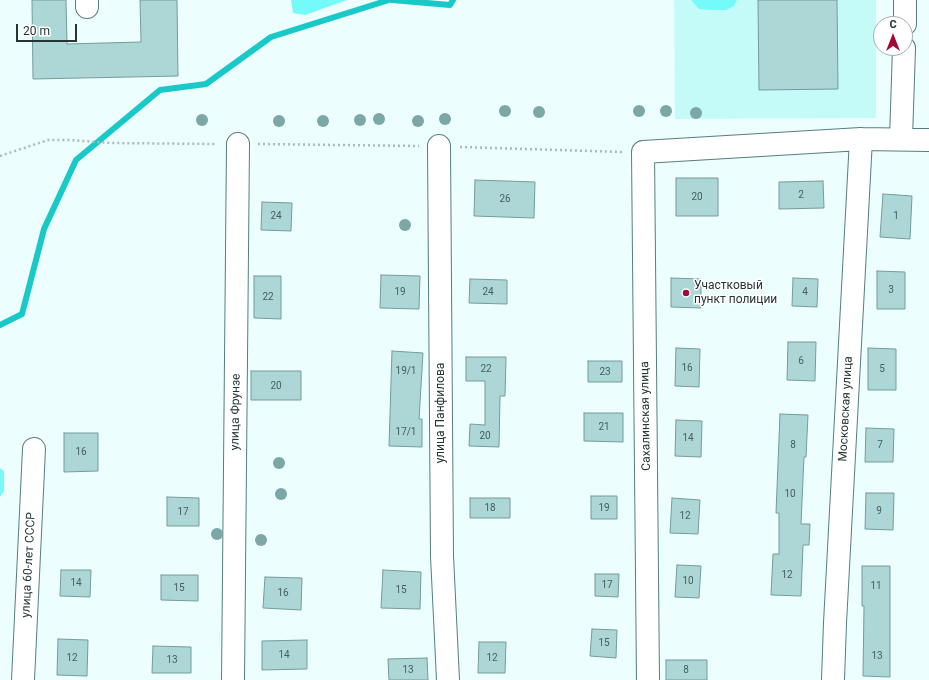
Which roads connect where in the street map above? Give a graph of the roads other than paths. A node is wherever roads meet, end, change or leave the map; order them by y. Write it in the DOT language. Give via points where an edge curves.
graph roads {
  1 [pos="905,0"];
  2 [pos="905,16"];
  3 [pos="904,56"];
  4 [pos="861,139"];
  5 [pos="901,139"];
  6 [pos="929,140"];
  7 [pos="238,144"];
  8 [pos="440,146"];
  9 [pos="34,449"];
  10 [pos="23,680"];
  11 [pos="233,680"];
  12 [pos="448,680"];
  13 [pos="648,680"];
  14 [pos="833,680"];
  1 -- 2 [label="street"];
  3 -- 5 [label="street"];
  4 -- 5 [label="street"];
  4 -- 13 [label="street, Сахалинская улица" via="643,152"];
  4 -- 14 [label="street, Московская улица"];
  5 -- 6 [label="street"];
  7 -- 11 [label="street, улица Фрунзе"];
  8 -- 12 [label="street, улица Панфилова" via="442,556"];
  9 -- 10 [label="street, улица 60-лет СССР"];
}
